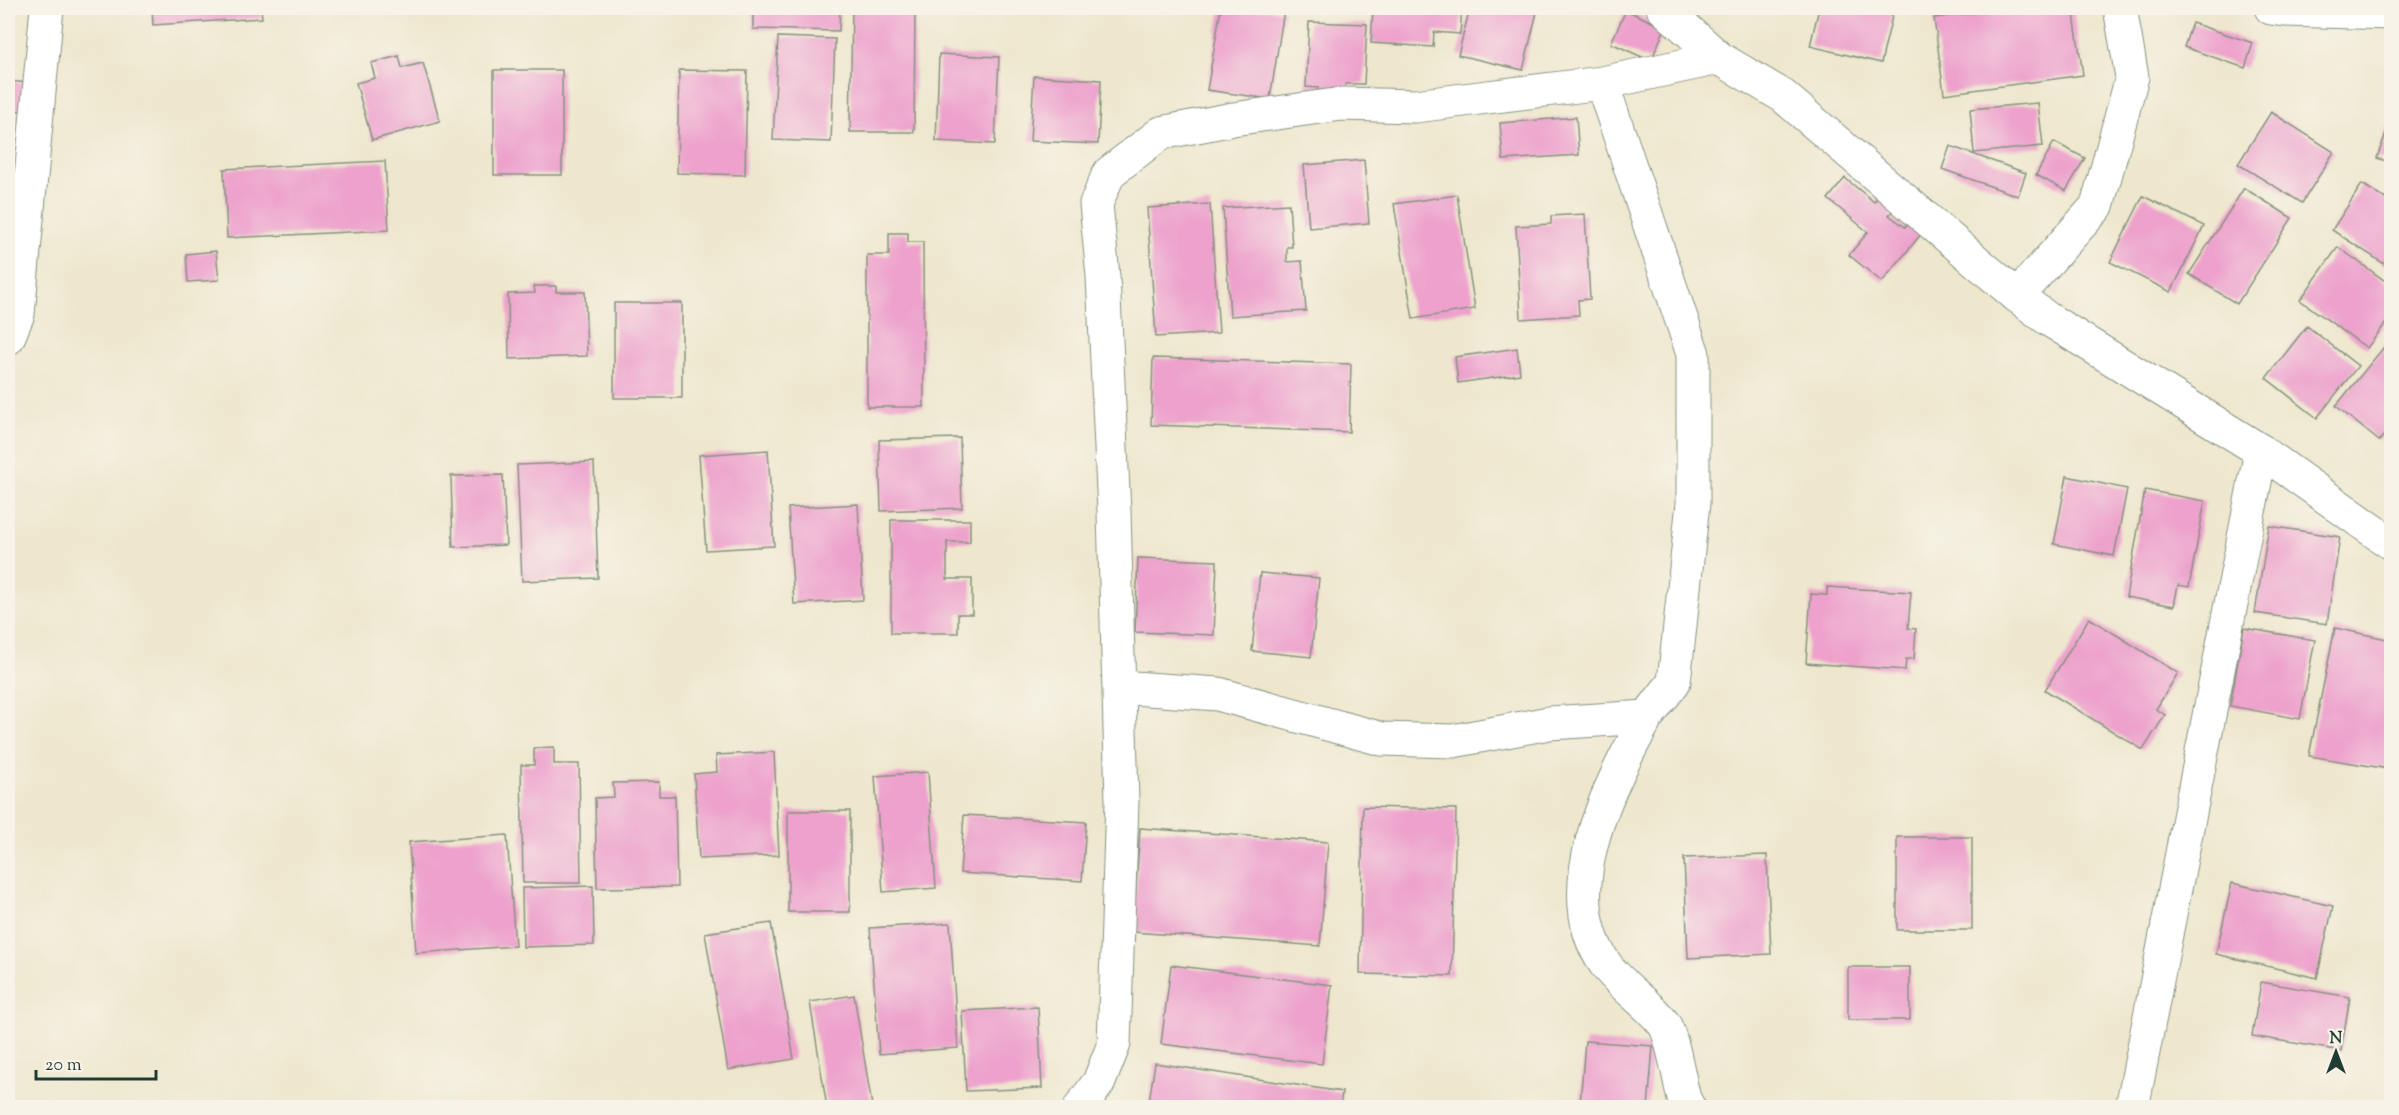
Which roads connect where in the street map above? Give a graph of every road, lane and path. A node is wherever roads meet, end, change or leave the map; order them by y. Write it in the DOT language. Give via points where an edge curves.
graph roads {
  1 [pos="47,8"];
  2 [pos="1663,8"];
  3 [pos="2120,8"];
  4 [pos="2271,8"];
  5 [pos="2391,13"];
  6 [pos="1719,58"];
  7 [pos="1602,83"];
  8 [pos="2017,296"];
  9 [pos="8,338"];
  10 [pos="2261,451"];
  11 [pos="2391,544"];
  12 [pos="1119,687"];
  13 [pos="1647,717"];
  14 [pos="1080,1107"];
  15 [pos="1689,1107"];
  16 [pos="2132,1107"];
  1 -- 9 [label="street" via="18,314"];
  2 -- 6 [label="street"];
  3 -- 8 [label="street" via="2132,77 2097,206"];
  4 -- 5 [label="street"];
  6 -- 7 [label="street"];
  6 -- 8 [label="street" via="1783,96"];
  7 -- 12 [label="street" via="1415,106 1341,104 1233,119 1161,133 1109,173 1096,204 1103,276"];
  7 -- 13 [label="street" via="1693,354 1693,503 1674,682"];
  8 -- 10 [label="street"];
  10 -- 11 [label="street"];
  10 -- 16 [label="street"];
  12 -- 13 [label="street" via="1218,694 1382,739 1453,741 1549,723"];
  12 -- 14 [label="street" via="1122,801 1114,1044 1099,1082"];
  13 -- 15 [label="street" via="1614,776 1588,851 1586,923 1606,964 1665,1026"];
}
